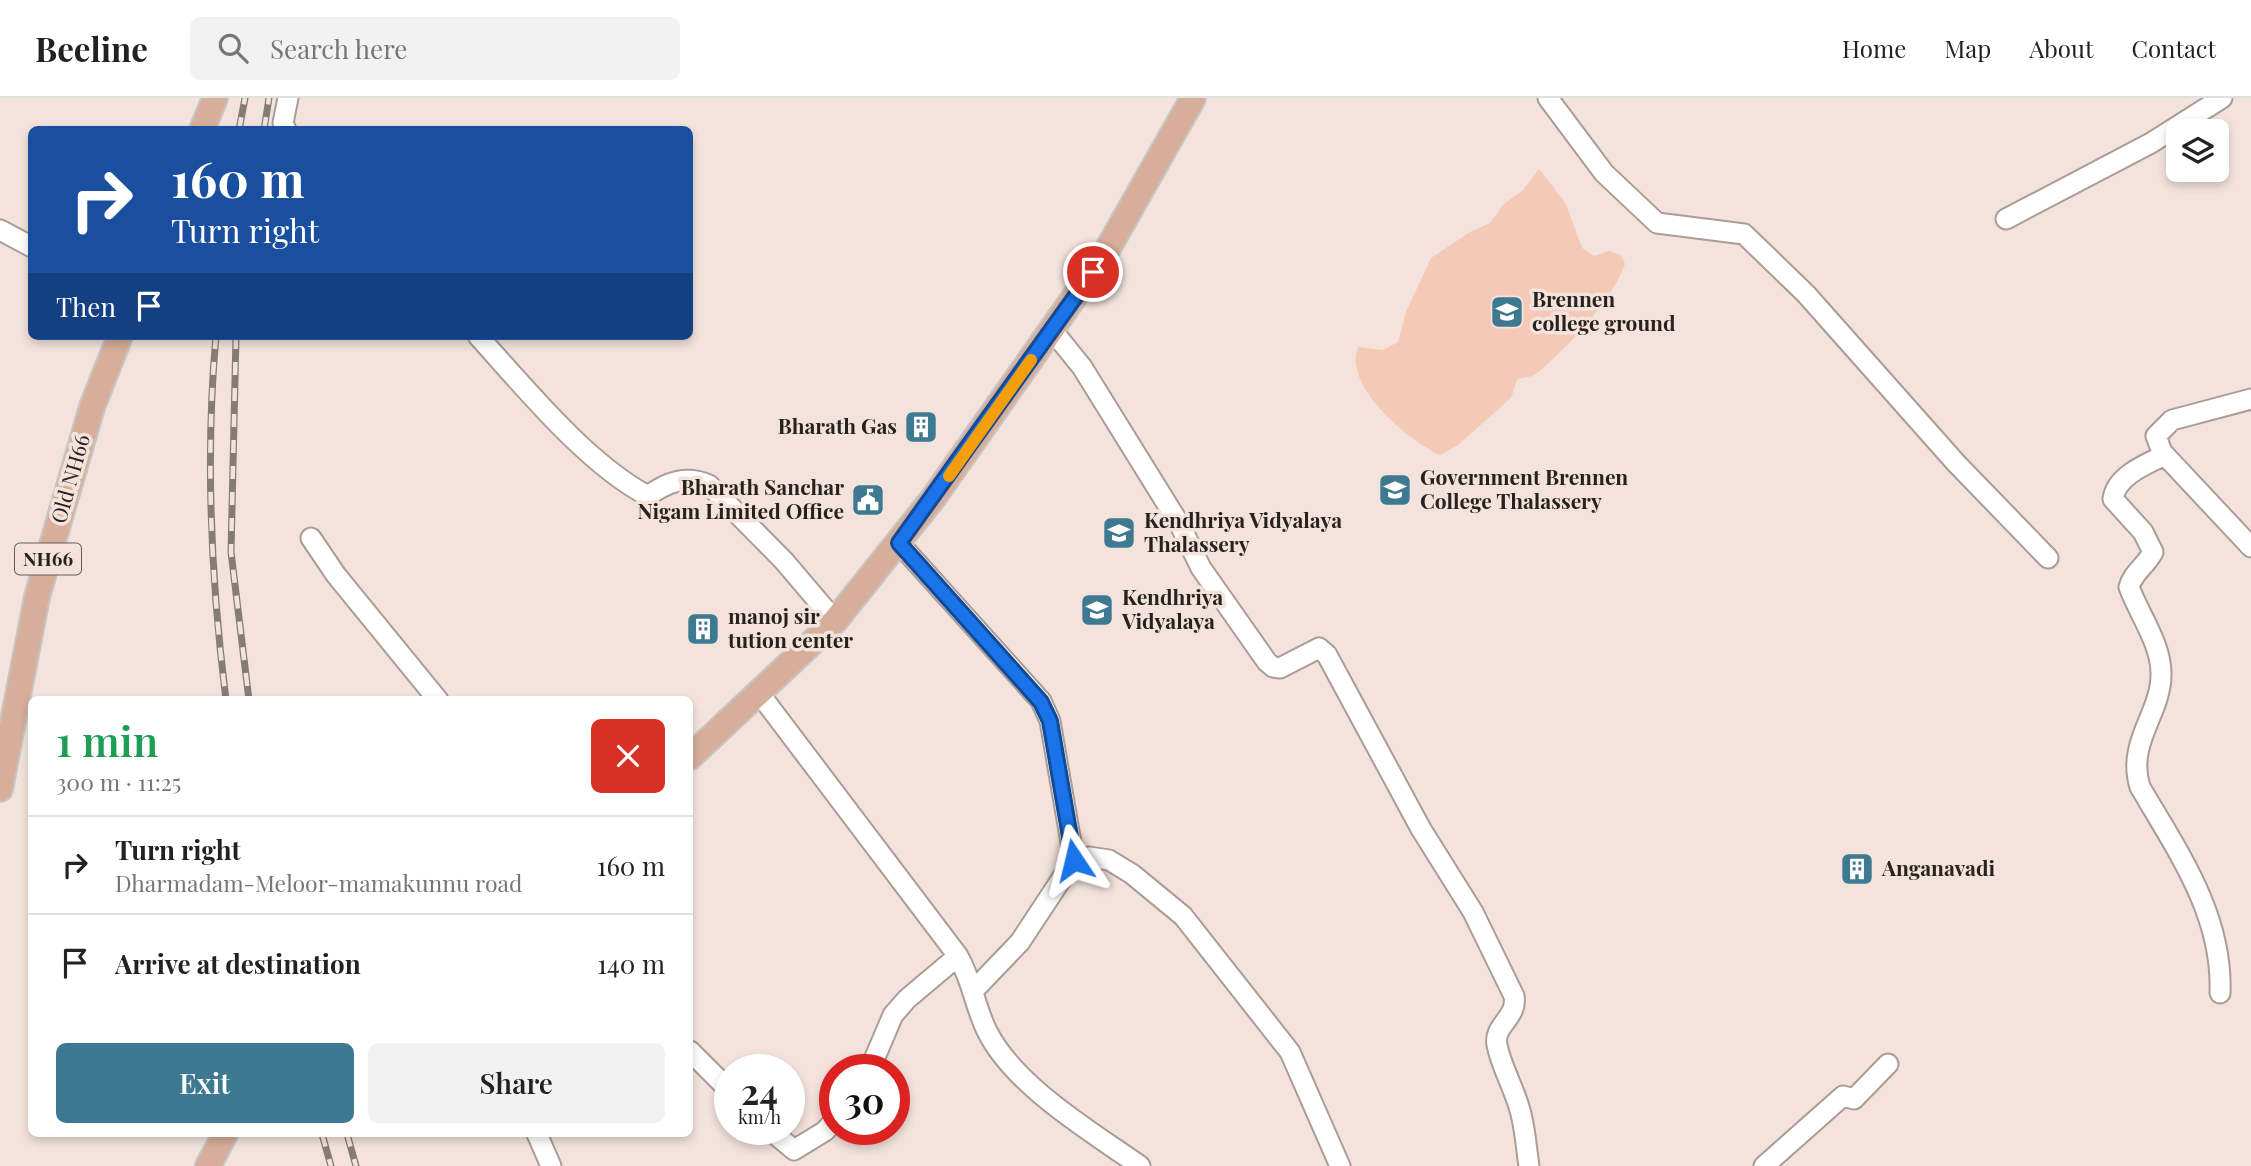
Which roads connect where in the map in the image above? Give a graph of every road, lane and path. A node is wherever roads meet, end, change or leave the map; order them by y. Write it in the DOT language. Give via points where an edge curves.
graph roads {
  1 [pos="215,98"];
  2 [pos="288,98"];
  3 [pos="1193,98"];
  4 [pos="1548,98"];
  5 [pos="2222,98"];
  6 [pos="204,126"];
  7 [pos="284,126"];
  8 [pos="2006,219"];
  9 [pos="0,230"];
  10 [pos="28,245"];
  11 [pos="1052,330"];
  12 [pos="118,340"];
  13 [pos="482,340"];
  14 [pos="2251,399"];
  15 [pos="2165,455"];
  16 [pos="311,538"];
  17 [pos="899,543"];
  18 [pos="2251,547"];
  19 [pos="2048,558"];
  20 [pos="835,621"];
  21 [pos="759,693"];
  22 [pos="435,696"];
  23 [pos="8,708"];
  24 [pos="693,754"];
  25 [pos="0,789"];
  26 [pos="1074,860"];
  27 [pos="958,956"];
  28 [pos="973,991"];
  29 [pos="2220,993"];
  30 [pos="693,1054"];
  31 [pos="876,1054"];
  32 [pos="1888,1064"];
  33 [pos="714,1075"];
  34 [pos="223,1137"];
  35 [pos="538,1137"];
  36 [pos="208,1166"];
  37 [pos="551,1166"];
  38 [pos="1140,1166"];
  39 [pos="1340,1166"];
  40 [pos="1530,1166"];
  41 [pos="1764,1166"];
  1 -- 6 [label="main road"];
  2 -- 7 [label="street"];
  3 -- 11 [label="main road" via="1106,252"];
  4 -- 19 [label="street" via="1604,173 1657,223 1744,234 1806,294 1956,463"];
  5 -- 8 [label="street" via="2151,143"];
  9 -- 10 [label="street"];
  11 -- 17 [label="main road"];
  11 -- 40 [label="street" via="1082,367 1180,525 1201,568 1267,662 1280,667 1319,648 1327,655 1421,828 1473,912 1514,996 1516,1006 1498,1030 1496,1043 1520,1109"];
  12 -- 23 [label="main road, Old NH66 / NH66" via="92,407"];
  13 -- 20 [label="street" via="621,482 648,496 665,484 682,480 709,485"];
  14 -- 15 [label="street" via="2172,420 2156,436"];
  15 -- 18 [label="street"];
  15 -- 29 [label="street" via="2122,481 2114,489 2113,499 2143,532 2152,552 2129,587 2161,673 2135,773 2200,891 2218,949"];
  16 -- 22 [label="street"];
  17 -- 20 [label="main road"];
  17 -- 26 [label="street" via="1041,702 1050,721"];
  20 -- 21 [label="main road"];
  21 -- 24 [label="main road"];
  21 -- 27 [label="street"];
  23 -- 25 [label="main road, Old NH66 / NH66"];
  26 -- 28 [label="street" via="1020,942"];
  26 -- 39 [label="street" via="1109,860 1183,916 1290,1052"];
  27 -- 28 [label="street"];
  27 -- 31 [label="street" via="906,999 893,1015"];
  28 -- 38 [label="street" via="988,1033 1013,1067"];
  30 -- 33 [label="street"];
  32 -- 41 [label="street" via="1854,1099 1843,1096"];
  34 -- 36 [label="main road"];
  35 -- 37 [label="street"];
}
